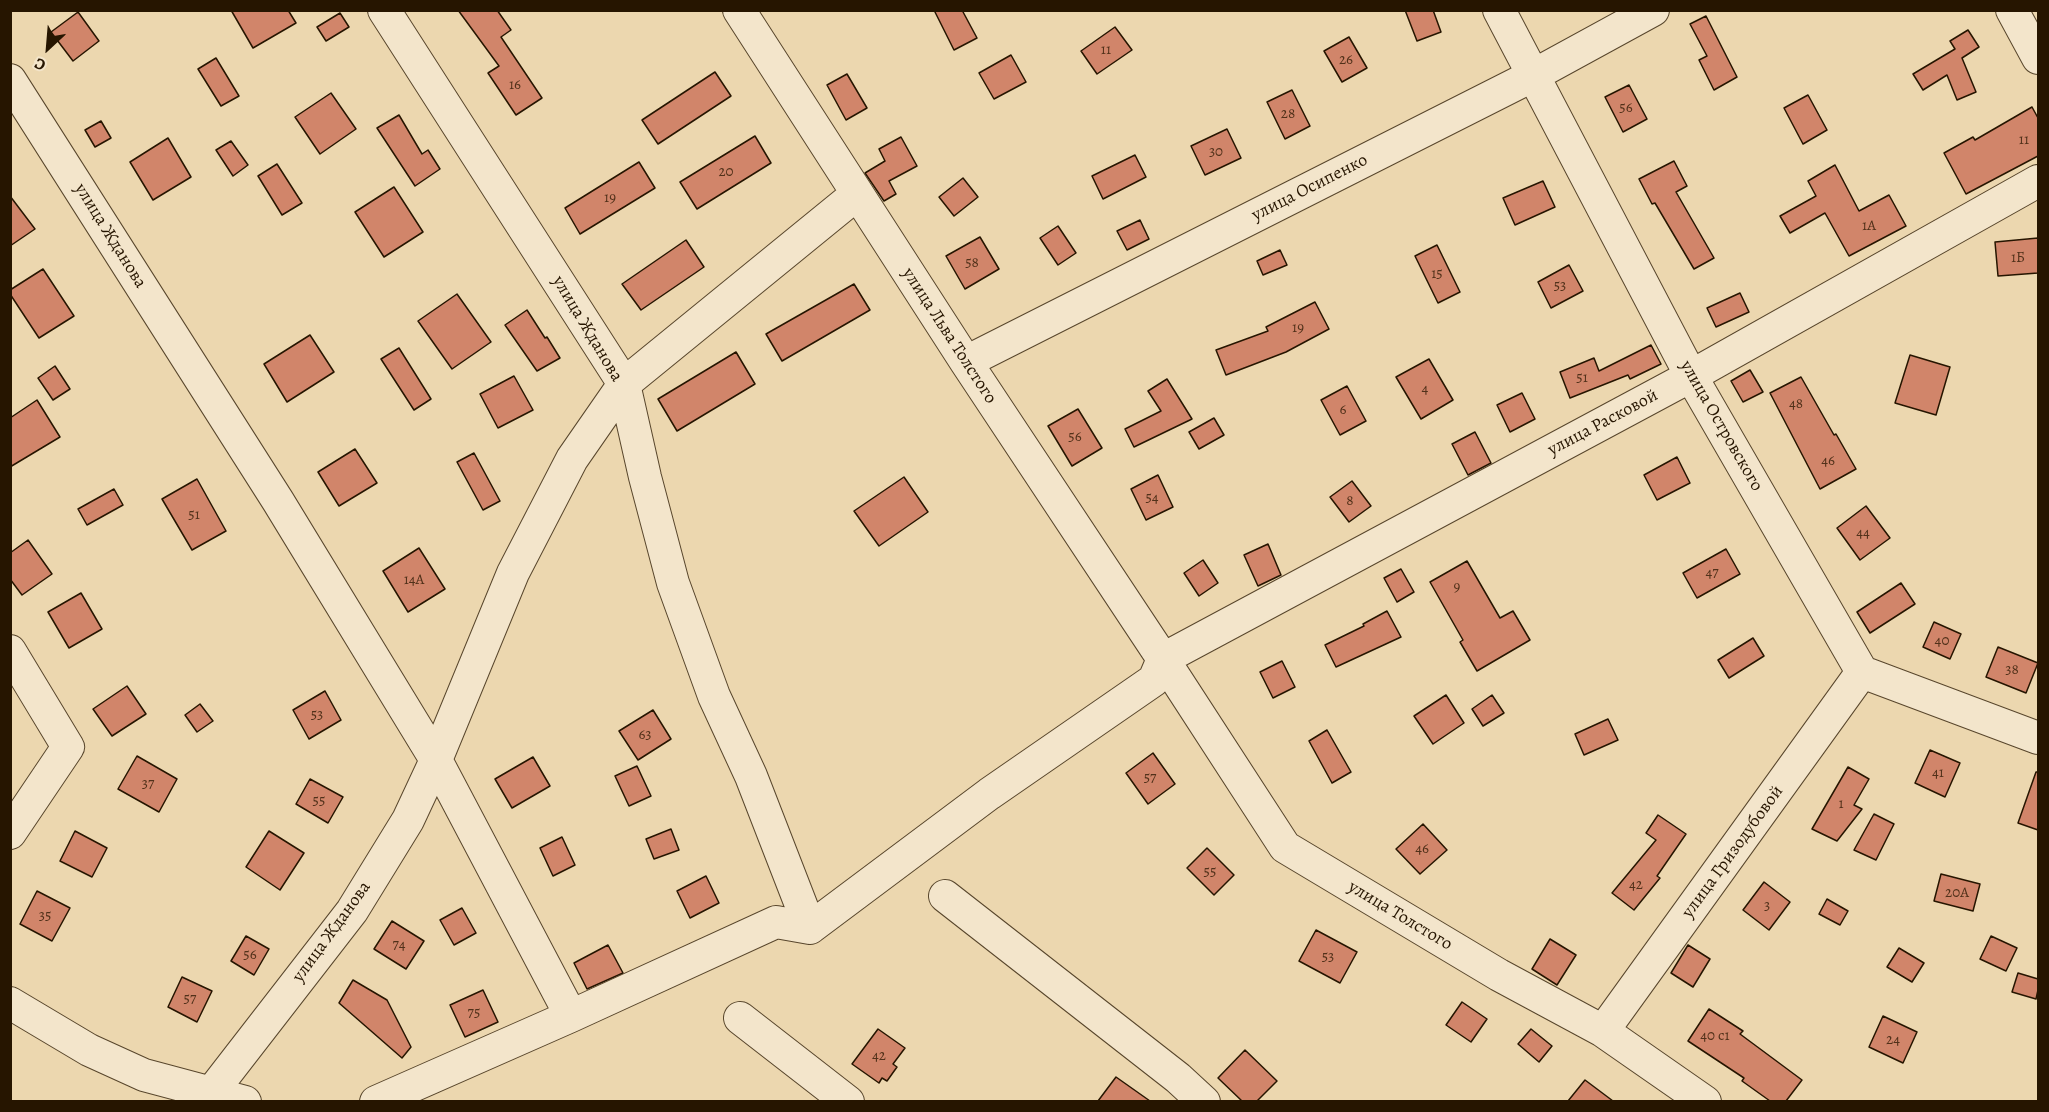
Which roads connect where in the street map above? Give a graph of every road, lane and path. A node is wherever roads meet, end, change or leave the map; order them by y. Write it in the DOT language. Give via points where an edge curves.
graph roads {
  1 [pos="384,10"];
  2 [pos="739,10"];
  3 [pos="1499,10"];
  4 [pos="1653,10"];
  5 [pos="2012,10"];
  6 [pos="2038,58"];
  7 [pos="1534,75"];
  8 [pos="10,80"];
  9 [pos="2038,181"];
  10 [pos="857,194"];
  11 [pos="966,362"];
  12 [pos="1691,376"];
  13 [pos="624,384"];
  14 [pos="10,651"];
  15 [pos="1163,658"];
  16 [pos="1863,672"];
  17 [pos="2038,738"];
  18 [pos="436,760"];
  19 [pos="10,833"];
  20 [pos="945,897"];
  21 [pos="810,928"];
  22 [pos="10,1003"];
  23 [pos="571,1016"];
  24 [pos="741,1018"];
  25 [pos="1603,1031"];
  26 [pos="213,1097"];
  27 [pos="245,1101"];
  28 [pos="376,1101"];
  29 [pos="848,1101"];
  30 [pos="1203,1101"];
  31 [pos="1706,1101"];
  1 -- 13 [label="street, улица Жданова"];
  2 -- 10 [label="street, улица Льва Толстого"];
  3 -- 7 [label="street, улица Островского"];
  4 -- 7 [label="street, улица Осипенко"];
  5 -- 6 [label="street"];
  7 -- 11 [label="street, улица Осипенко"];
  7 -- 12 [label="street, улица Островского"];
  8 -- 18 [label="street, улица Жданова" via="278,501"];
  9 -- 12 [label="street, улица Расковой"];
  10 -- 11 [label="street, улица Льва Толстого"];
  10 -- 13 [label="street"];
  11 -- 15 [label="street, улица Льва Толстого"];
  12 -- 15 [label="street, улица Расковой"];
  12 -- 16 [label="street, улица Островского"];
  13 -- 18 [label="street, улица Жданова" via="572,459 513,573"];
  13 -- 21 [label="street" via="673,583 714,696 751,776"];
  14 -- 19 [label="street" via="68,747"];
  15 -- 21 [label="street" via="1154,680 989,794"];
  15 -- 25 [label="street, улица Толстого" via="1285,847 1498,975"];
  16 -- 17 [label="street"];
  16 -- 25 [label="street, улица Гризодубовой"];
  18 -- 23 [label="street, улица Жданова"];
  18 -- 26 [label="street, улица Жданова" via="408,820 352,911"];
  20 -- 30 [label="street"];
  21 -- 23 [label="street" via="776,921"];
  22 -- 26 [label="street" via="89,1050 144,1075"];
  23 -- 28 [label="street"];
  24 -- 29 [label="street"];
  25 -- 31 [label="street, улица Толстого"];
  26 -- 27 [label="street"];
}
